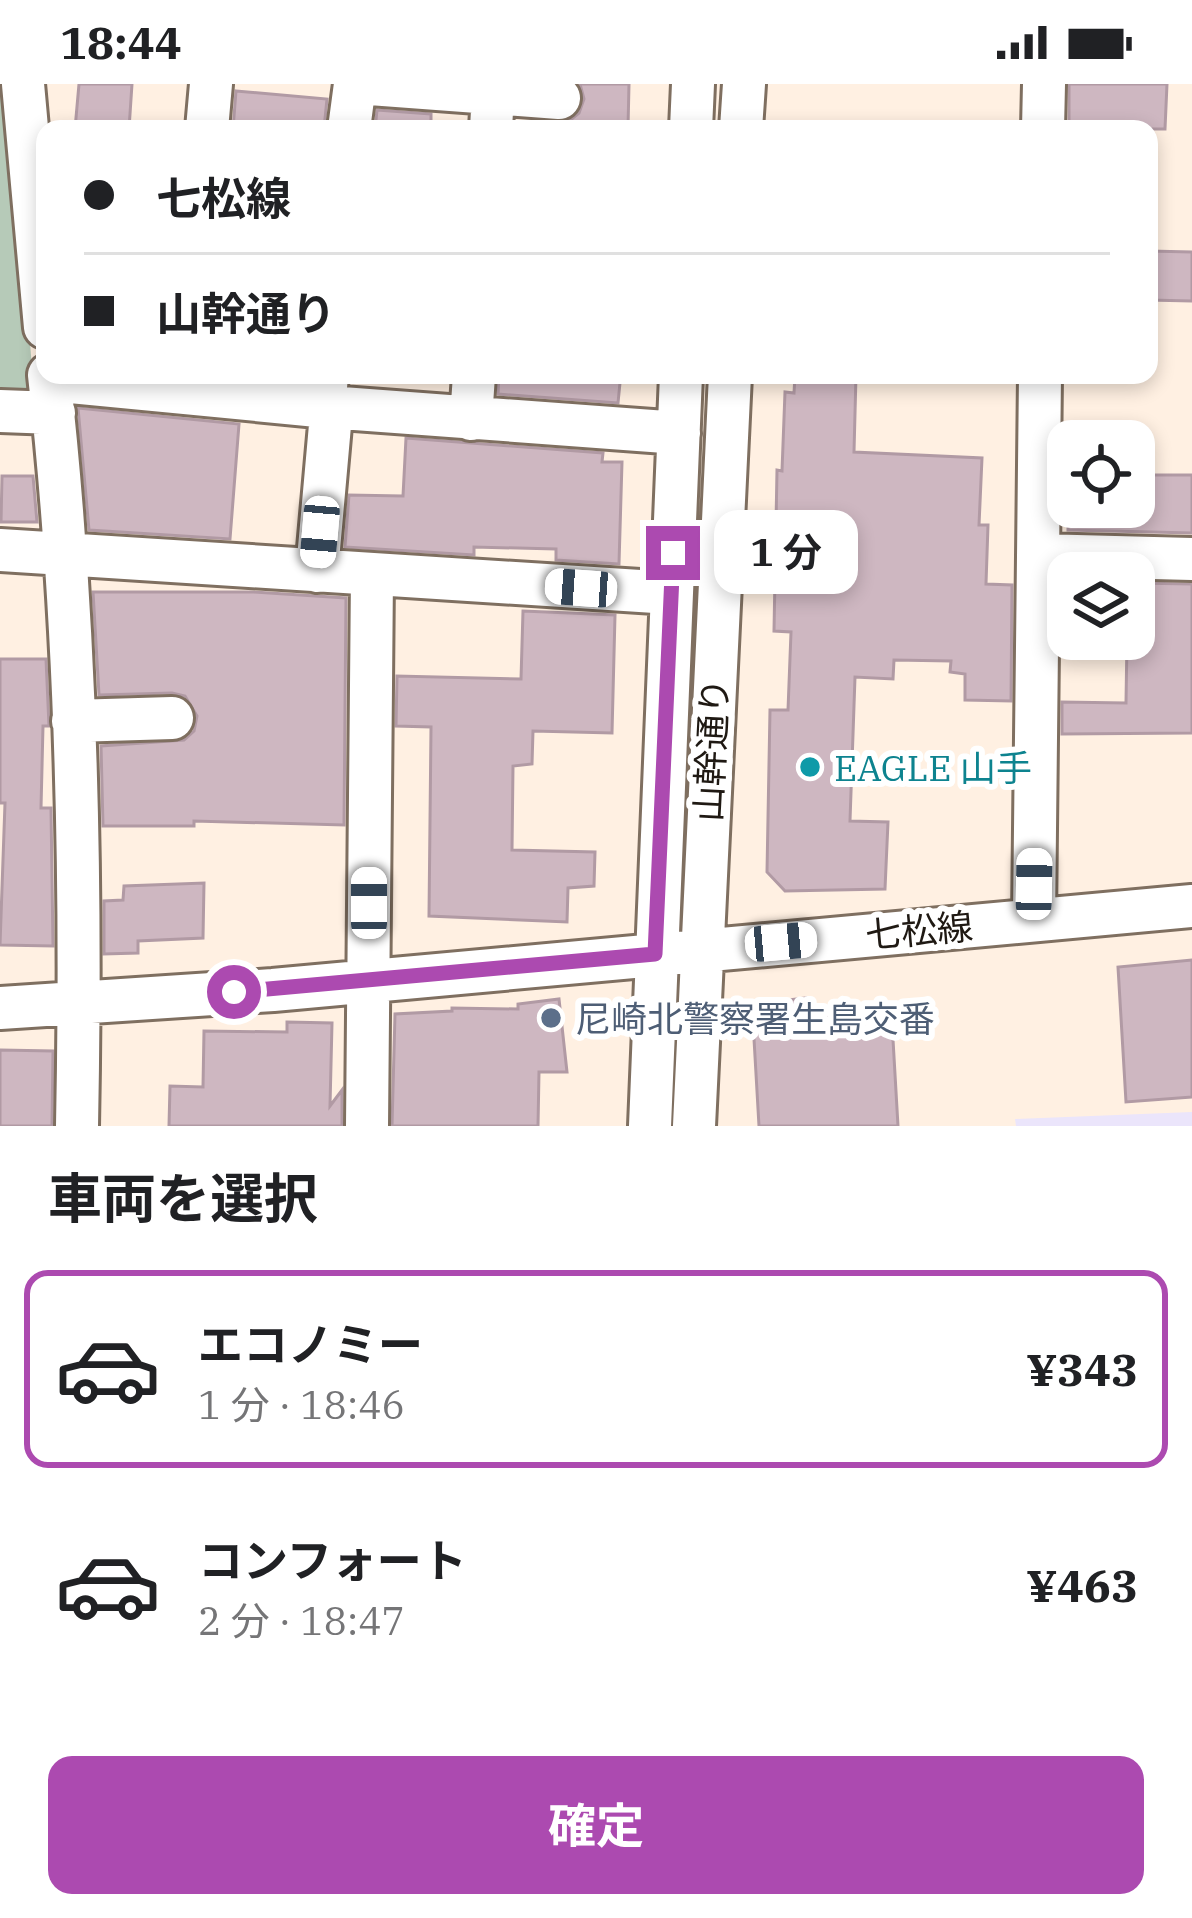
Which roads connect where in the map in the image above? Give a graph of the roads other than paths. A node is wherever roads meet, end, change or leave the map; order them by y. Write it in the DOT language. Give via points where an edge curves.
graph roads {
  1 [pos="23,84"];
  2 [pos="211,84"];
  3 [pos="355,84"];
  4 [pos="370,84"];
  5 [pos="693,84"];
  6 [pos="743,84"];
  7 [pos="1044,84"];
  8 [pos="559,98"];
  9 [pos="492,111"];
  10 [pos="208,120"];
  11 [pos="350,120"];
  12 [pos="691,120"];
  13 [pos="741,120"];
  14 [pos="1043,120"];
  15 [pos="36,228"];
  16 [pos="186,384"];
  17 [pos="473,384"];
  18 [pos="681,384"];
  19 [pos="730,384"];
  20 [pos="1040,384"];
  21 [pos="51,389"];
  22 [pos="327,391"];
  23 [pos="0,410"];
  24 [pos="471,418"];
  25 [pos="679,433"];
  26 [pos="0,550"];
  27 [pos="64,554"];
  28 [pos="1038,555"];
  29 [pos="1192,559"];
  30 [pos="317,571"];
  31 [pos="372,574"];
  32 [pos="671,593"];
  33 [pos="172,718"];
  34 [pos="73,721"];
  35 [pos="1192,905"];
  36 [pos="1034,920"];
  37 [pos="702,949"];
  38 [pos="655,954"];
  39 [pos="368,981"];
  40 [pos="80,1002"];
  41 [pos="0,1008"];
  42 [pos="77,1126"];
  43 [pos="367,1126"];
  44 [pos="650,1126"];
  45 [pos="694,1126"];
  1 -- 15 [label="street"];
  2 -- 10 [label="street"];
  3 -- 11 [label="street"];
  4 -- 9 [label="street"];
  5 -- 12 [label="street"];
  6 -- 13 [label="street"];
  7 -- 14 [label="street"];
  8 -- 9 [label="street"];
  16 -- 21 [label="street"];
  16 -- 22 [label="street"];
  17 -- 24 [label="street"];
  18 -- 25 [label="street, 山幹通り"];
  19 -- 37 [label="street, 山幹通り"];
  20 -- 28 [label="street"];
  21 -- 23 [label="street"];
  21 -- 27 [label="street"];
  22 -- 24 [label="street"];
  22 -- 30 [label="street"];
  24 -- 25 [label="street"];
  25 -- 32 [label="street, 山幹通り"];
  26 -- 27 [label="street"];
  27 -- 30 [label="street"];
  27 -- 34 [label="street"];
  28 -- 29 [label="street"];
  28 -- 36 [label="street"];
  30 -- 31 [label="street"];
  31 -- 32 [label="street"];
  31 -- 39 [label="street"];
  32 -- 38 [label="street, 山幹通り"];
  33 -- 34 [label="street"];
  34 -- 40 [label="street"];
  35 -- 36 [label="street, 七松線"];
  36 -- 37 [label="street, 七松線"];
  37 -- 38 [label="street, 七松線"];
  37 -- 45 [label="street, 山幹通り"];
  38 -- 39 [label="street, 七松線"];
  38 -- 44 [label="street, 山幹通り"];
  39 -- 40 [label="street, 七松線"];
  39 -- 43 [label="street"];
  40 -- 41 [label="street, 七松線"];
  40 -- 42 [label="street"];
}
